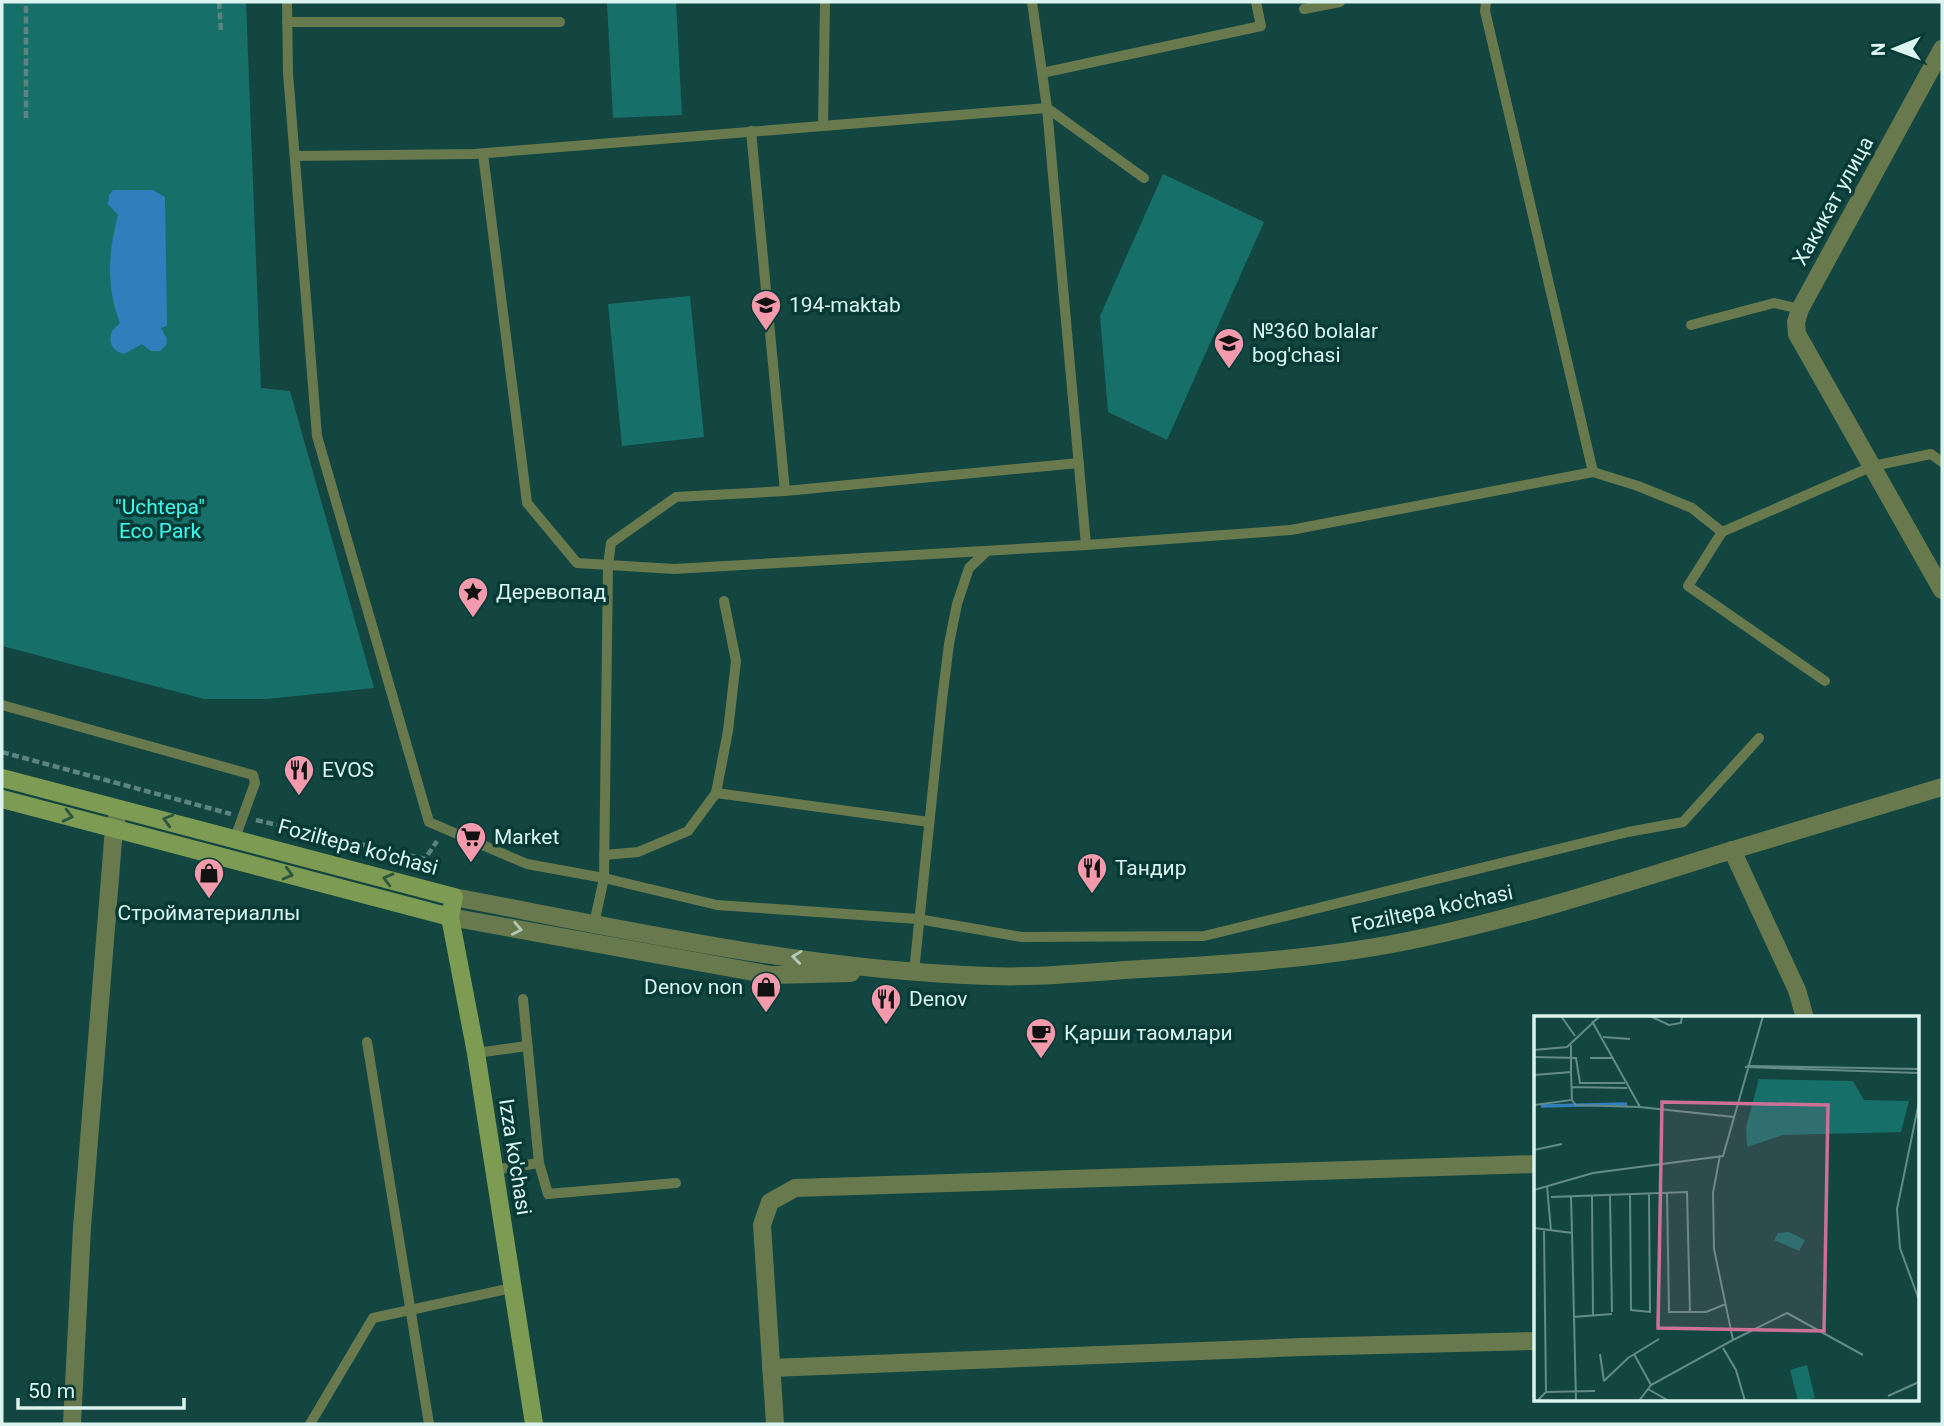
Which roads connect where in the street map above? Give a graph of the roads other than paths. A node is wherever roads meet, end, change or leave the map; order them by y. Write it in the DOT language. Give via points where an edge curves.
graph roads {
  1 [pos="287,2"];
  2 [pos="825,2"];
  3 [pos="1032,2"];
  4 [pos="1256,2"];
  5 [pos="1340,2"];
  6 [pos="1486,2"];
  7 [pos="1304,9"];
  8 [pos="287,22"];
  9 [pos="560,22"];
  10 [pos="1942,49"];
  11 [pos="1042,73"];
  12 [pos="1046,108"];
  13 [pos="823,125"];
  14 [pos="751,131"];
  15 [pos="483,154"];
  16 [pos="295,156"];
  17 [pos="1144,177"];
  18 [pos="1800,309"];
  19 [pos="1691,325"];
  20 [pos="1942,448"];
  21 [pos="1931,454"];
  22 [pos="1942,461"];
  23 [pos="1079,463"];
  24 [pos="1872,466"];
  25 [pos="1593,472"];
  26 [pos="785,491"];
  27 [pos="1722,532"];
  28 [pos="1086,545"];
  29 [pos="987,551"];
  30 [pos="608,565"];
  31 [pos="1942,590"];
  32 [pos="724,601"];
  33 [pos="1825,681"];
  34 [pos="2,705"];
  35 [pos="1759,738"];
  36 [pos="2,778"];
  37 [pos="1942,787"];
  38 [pos="716,793"];
  39 [pos="2,799"];
  40 [pos="121,807"];
  41 [pos="929,822"];
  42 [pos="114,828"];
  43 [pos="235,838"];
  44 [pos="1732,850"];
  45 [pos="604,855"];
  46 [pos="604,878"];
  47 [pos="454,897"];
  48 [pos="450,917"];
  49 [pos="918,919"];
  50 [pos="594,924"];
  51 [pos="914,972"];
  52 [pos="523,999"];
  53 [pos="1804,1016"];
  54 [pos="367,1042"];
  55 [pos="527,1046"];
  56 [pos="476,1053"];
  57 [pos="539,1163"];
  58 [pos="1534,1164"];
  59 [pos="493,1170"];
  60 [pos="676,1183"];
  61 [pos="512,1288"];
  62 [pos="412,1310"];
  63 [pos="1534,1341"];
  64 [pos="771,1368"];
  65 [pos="72,1424"];
  66 [pos="310,1424"];
  67 [pos="429,1424"];
  68 [pos="534,1424"];
  69 [pos="775,1424"];
  1 -- 8 [label="lane"];
  2 -- 13 [label="lane"];
  3 -- 11 [label="lane"];
  4 -- 11 [label="lane" via="1261,26"];
  5 -- 7 [label="lane"];
  6 -- 25 [label="lane"];
  8 -- 9 [label="lane"];
  8 -- 16 [label="lane"];
  10 -- 18 [label="street, Хакикат улица"];
  11 -- 12 [label="lane"];
  12 -- 13 [label="lane"];
  12 -- 17 [label="lane"];
  12 -- 23 [label="lane"];
  13 -- 14 [label="lane"];
  14 -- 15 [label="lane"];
  14 -- 26 [label="lane"];
  15 -- 16 [label="lane"];
  15 -- 30 [label="lane" via="527,503 577,563"];
  16 -- 46 [label="lane" via="317,436 429,822 527,864"];
  18 -- 19 [label="lane" via="1773,303"];
  18 -- 24 [label="street" via="1797,334"];
  20 -- 21 [label="lane"];
  21 -- 22 [label="lane"];
  21 -- 24 [label="lane"];
  23 -- 26 [label="lane"];
  23 -- 28 [label="lane"];
  24 -- 27 [label="lane"];
  24 -- 31 [label="street"];
  25 -- 27 [label="lane" via="1692,508"];
  25 -- 28 [label="lane" via="1291,530"];
  26 -- 30 [label="lane" via="677,498 611,543"];
  27 -- 33 [label="lane" via="1688,586"];
  28 -- 29 [label="lane"];
  29 -- 30 [label="lane" via="674,569"];
  29 -- 41 [label="lane" via="970,568 957,604"];
  30 -- 45 [label="lane"];
  32 -- 38 [label="lane" via="736,661 729,731"];
  34 -- 43 [label="lane" via="253,775 255,783"];
  35 -- 49 [label="lane" via="1683,822 1204,936 1022,937"];
  36 -- 40 [label="main road, Foziltepa ko'chasi"];
  37 -- 44 [label="street, Foziltepa ko'chasi"];
  38 -- 41 [label="lane"];
  38 -- 45 [label="lane" via="688,831 638,852"];
  39 -- 42 [label="main road, Foziltepa ko'chasi, one-way"];
  40 -- 42 [label="street"];
  43 -- 40 [label="main road, Foziltepa ko'chasi, one-way"];
  41 -- 49 [label="lane"];
  42 -- 48 [label="main road, Foziltepa ko'chasi, one-way"];
  42 -- 65 [label="street" via="82,1228"];
  47 -- 43 [label="main road, Foziltepa ko'chasi, one-way"];
  44 -- 51 [label="street, Foziltepa ko'chasi" via="1500,919 1334,953 1040,975"];
  44 -- 53 [label="street" via="1797,990"];
  45 -- 46 [label="lane"];
  46 -- 49 [label="lane" via="718,905"];
  46 -- 50 [label="lane"];
  47 -- 48 [label="main road, Izza ko'chasi"];
  47 -- 50 [label="street, Foziltepa ko'chasi"];
  48 -- 51 [label="street, Foziltepa ko'chasi, one-way" via="771,975"];
  48 -- 56 [label="main road, Izza ko'chasi"];
  49 -- 51 [label="lane"];
  51 -- 50 [label="street, Foziltepa ko'chasi, one-way"];
  52 -- 55 [label="lane"];
  54 -- 62 [label="lane"];
  55 -- 56 [label="lane"];
  55 -- 57 [label="lane"];
  56 -- 59 [label="main road, Izza ko'chasi"];
  57 -- 59 [label="lane"];
  57 -- 60 [label="lane" via="548,1195"];
  58 -- 64 [label="street" via="795,1188 770,1202 762,1226"];
  59 -- 61 [label="main road, Izza ko'chasi"];
  61 -- 62 [label="lane"];
  61 -- 68 [label="main road, Izza ko'chasi"];
  62 -- 66 [label="lane" via="373,1318"];
  62 -- 67 [label="lane"];
  63 -- 64 [label="street"];
  64 -- 69 [label="street"];
}
